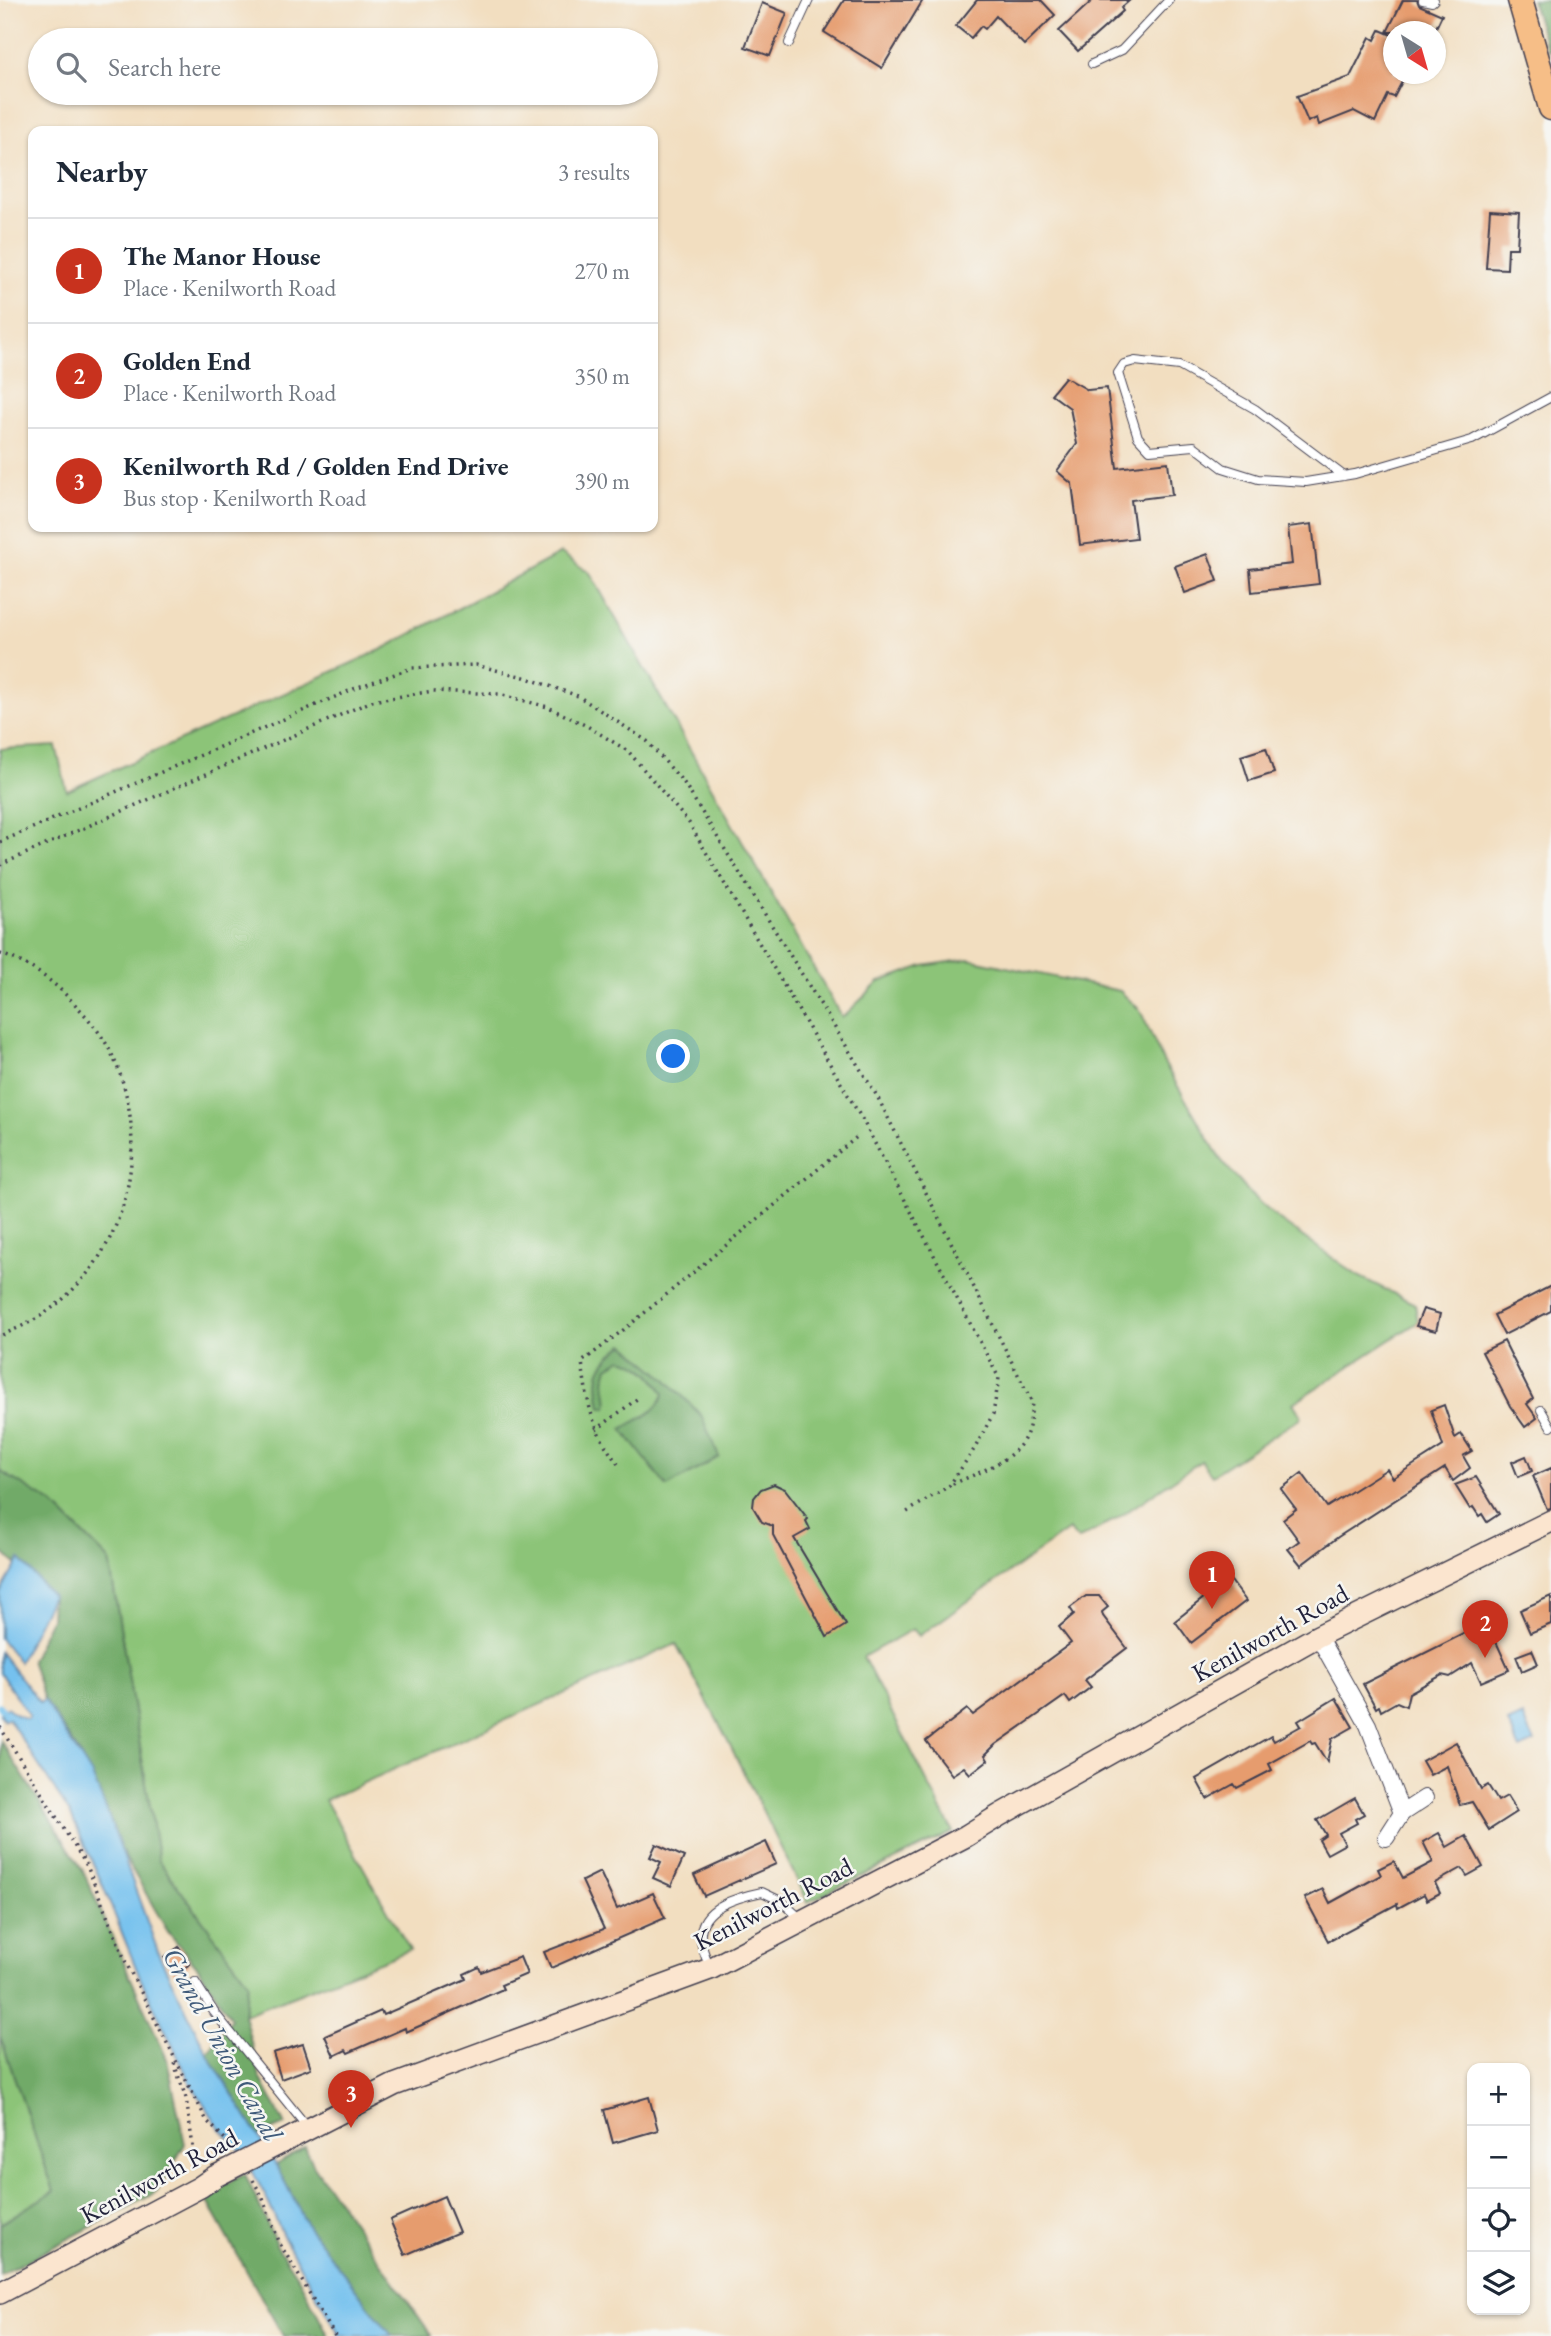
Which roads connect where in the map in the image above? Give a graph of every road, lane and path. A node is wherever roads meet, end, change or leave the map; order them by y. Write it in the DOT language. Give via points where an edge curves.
graph roads {
  1 [pos="810,0"];
  2 [pos="1168,0"];
  3 [pos="1423,0"];
  4 [pos="1434,0"];
  5 [pos="1520,0"];
  6 [pos="789,43"];
  7 [pos="1093,64"];
  8 [pos="1546,68"];
  9 [pos="1551,108"];
  10 [pos="1551,397"];
  11 [pos="1344,476"];
  12 [pos="0,842"];
  13 [pos="0,865"];
  14 [pos="0,954"];
  15 [pos="859,1136"];
  16 [pos="0,1336"];
  17 [pos="638,1398"];
  18 [pos="1541,1410"];
  19 [pos="1551,1427"];
  20 [pos="596,1430"];
  21 [pos="618,1464"];
  22 [pos="949,1486"];
  23 [pos="907,1512"];
  24 [pos="1551,1521"];
  25 [pos="1318,1636"];
  26 [pos="0,1727"];
  27 [pos="1425,1798"];
  28 [pos="1402,1813"];
  29 [pos="1386,1838"];
  30 [pos="804,1922"];
  31 [pos="710,1969"];
  32 [pos="195,1982"];
  33 [pos="170,2052"];
  34 [pos="308,2128"];
  35 [pos="237,2150"];
  36 [pos="250,2173"];
  37 [pos="208,2182"];
  38 [pos="0,2293"];
  39 [pos="335,2336"];
  1 -- 6 [label="lane"];
  2 -- 7 [label="lane" via="1122,50"];
  3 -- 4 [label="lane"];
  5 -- 8 [label="main road"];
  8 -- 9 [label="main road"];
  10 -- 11 [label="lane" via="1472,440"];
  11 -- 11 [label="lane" via="1306,482 1258,479 1223,468 1194,446 1150,450 1138,437 1118,373 1124,363 1135,361 1179,366 1255,409"];
  12 -- 22 [label="path" via="358,687 412,668 475,665 524,677 578,696 647,741 684,783 877,1096 1032,1402 1028,1432 1015,1449 1000,1462"];
  13 -- 22 [label="path" via="372,701 433,691 499,694 548,707 628,751 689,823 862,1119 999,1378 993,1414"];
  14 -- 16 [label="path" via="52,982 88,1017 114,1059 129,1106 132,1155 124,1204 104,1249 74,1288 35,1320"];
  15 -- 20 [label="path" via="582,1362"];
  17 -- 20 [label="path"];
  18 -- 19 [label="lane"];
  20 -- 21 [label="path"];
  22 -- 23 [label="path"];
  24 -- 25 [label="main road, Kenilworth Road"];
  25 -- 28 [label="street" via="1368,1725"];
  25 -- 30 [label="main road, Kenilworth Road" via="966,1836"];
  26 -- 33 [label="path" via="87,1867 127,1965"];
  27 -- 28 [label="street"];
  28 -- 29 [label="street"];
  30 -- 31 [label="main road, Kenilworth Road"];
  30 -- 31 [label="lane" via="781,1901 762,1892 721,1903 705,1922 700,1938"];
  31 -- 34 [label="main road, Kenilworth Road" via="394,2085"];
  32 -- 34 [label="lane"];
  33 -- 35 [label="path" via="207,2121"];
  33 -- 37 [label="path" via="186,2098 192,2154"];
  34 -- 37 [label="main road, Kenilworth Road, bridge"];
  36 -- 39 [label="path" via="281,2244"];
  37 -- 38 [label="main road, Kenilworth Road"];
}
